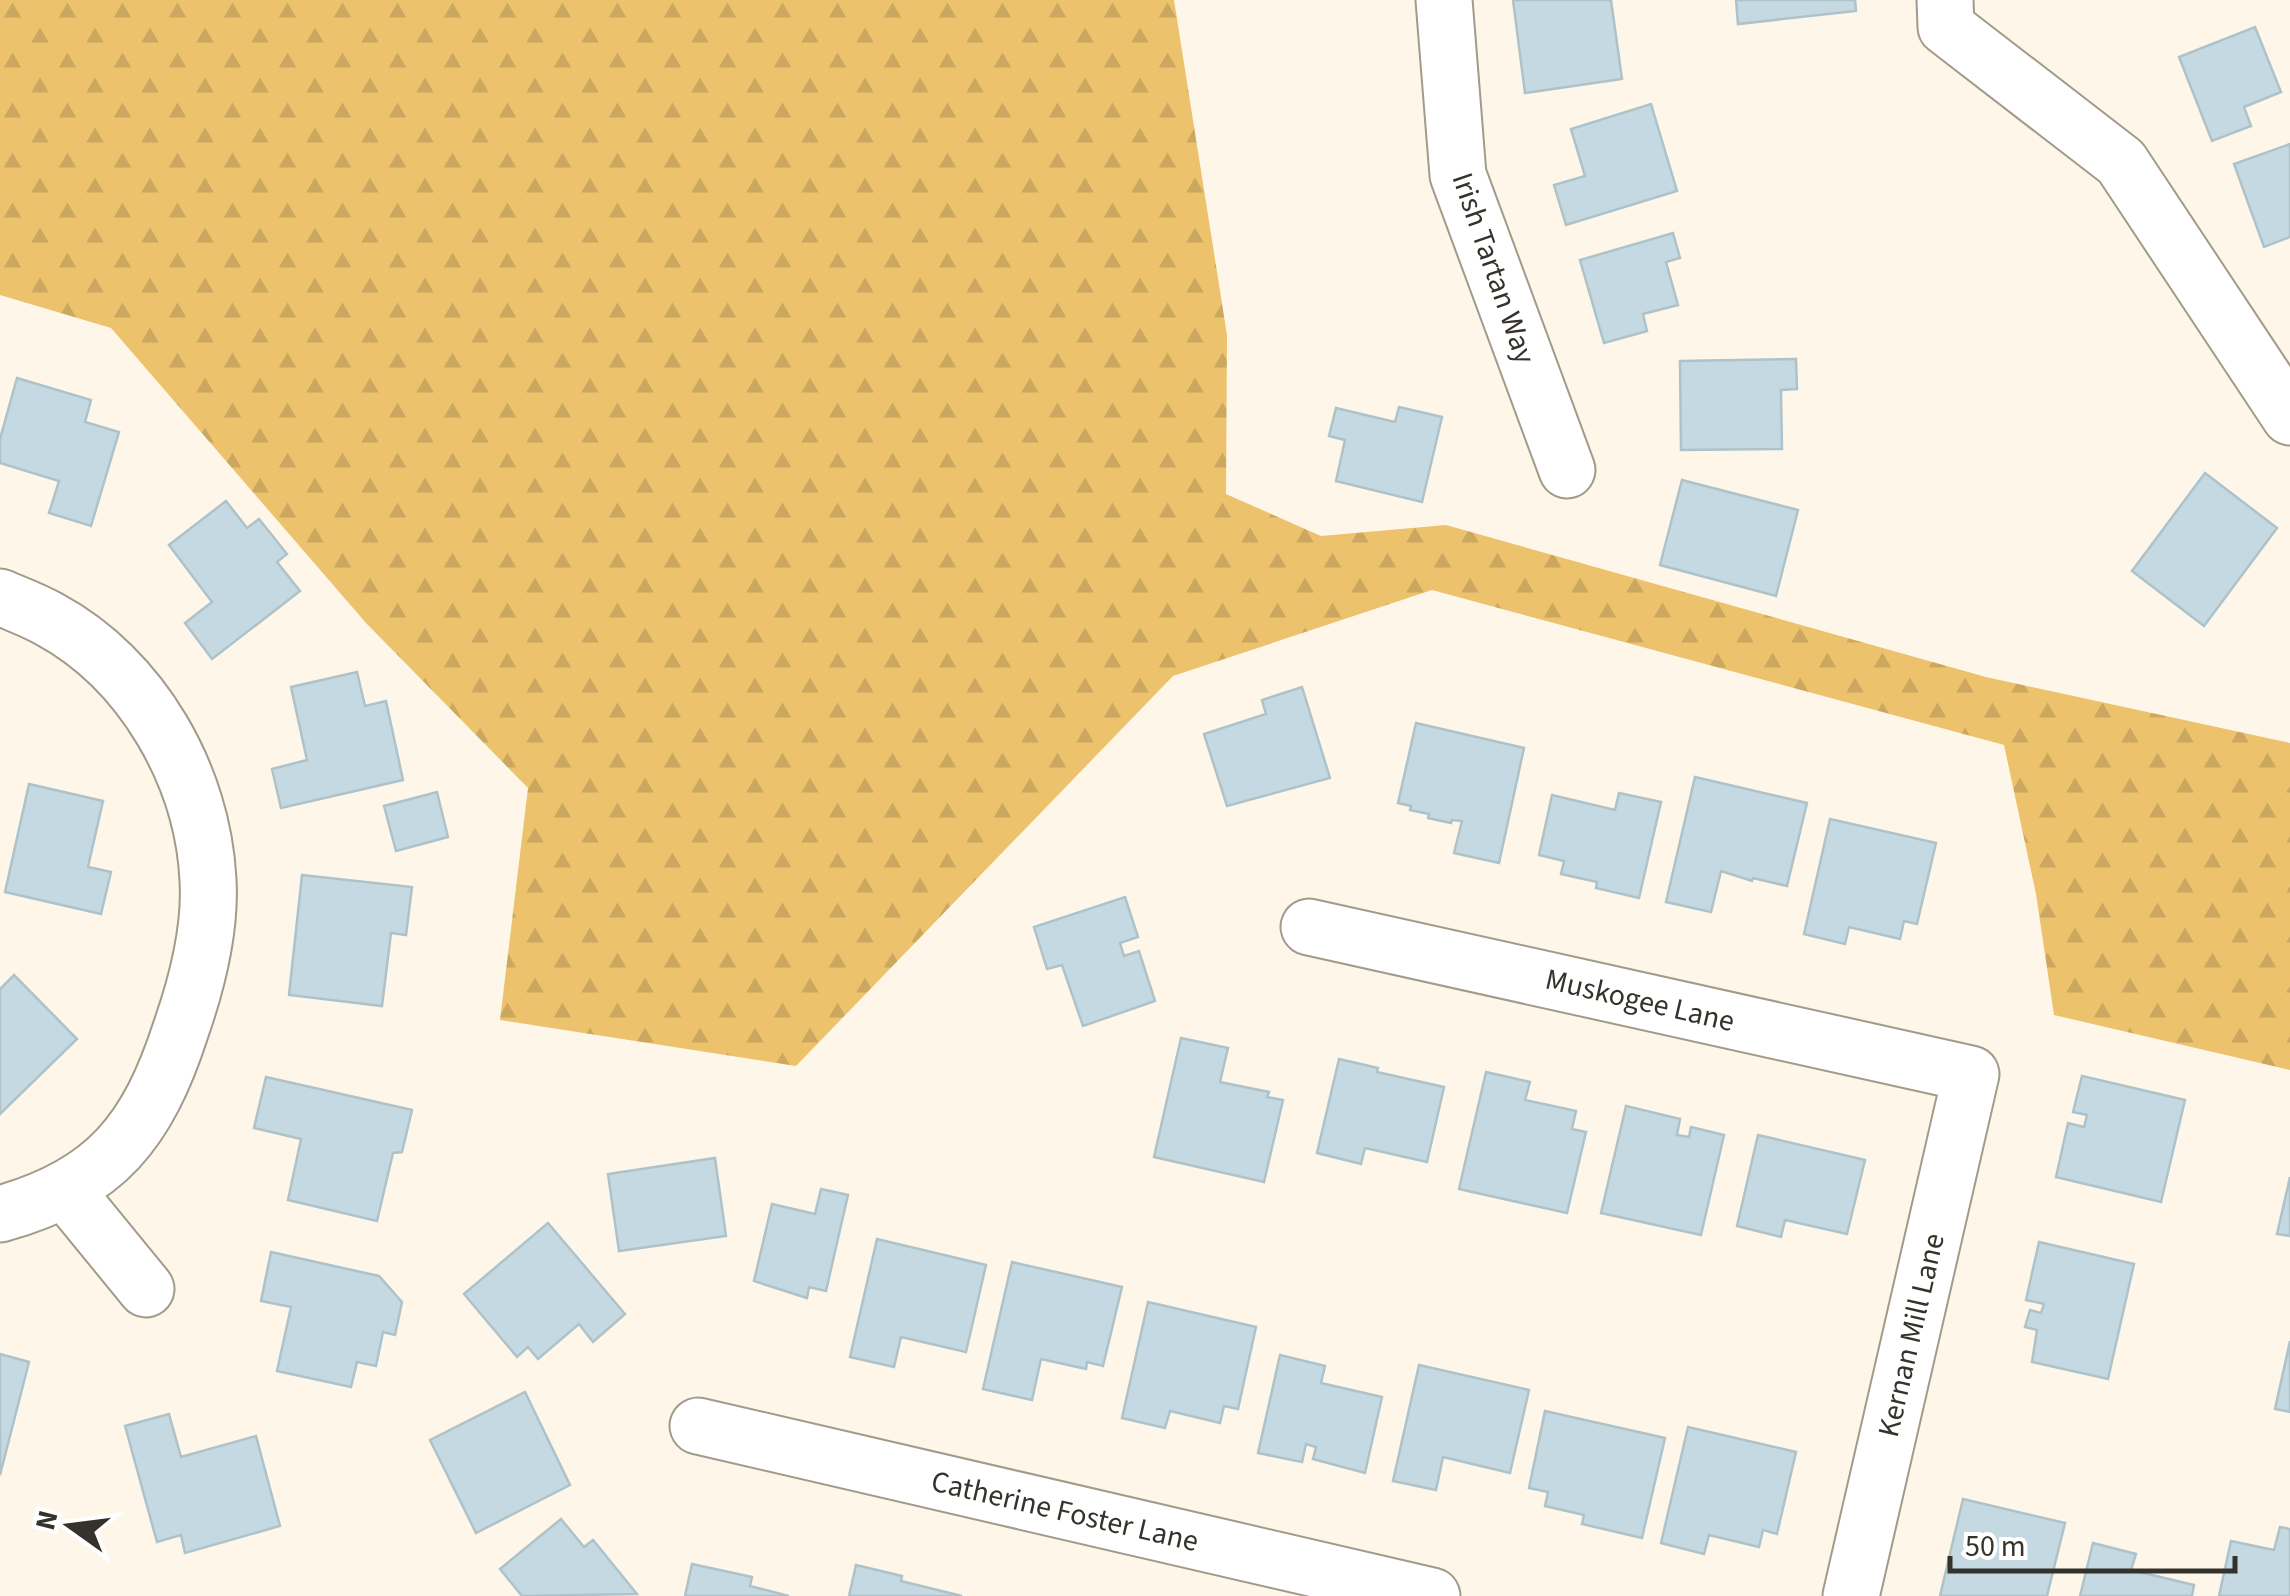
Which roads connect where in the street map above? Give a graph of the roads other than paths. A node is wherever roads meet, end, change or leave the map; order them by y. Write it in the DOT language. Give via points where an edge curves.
graph roads {
  1 [pos="1444,0"];
  2 [pos="1945,0"];
  3 [pos="2290,417"];
  4 [pos="1567,470"];
  5 [pos="0,597"];
  6 [pos="1309,926"];
  7 [pos="1971,1074"];
  8 [pos="65,1190"];
  9 [pos="0,1214"];
  10 [pos="146,1289"];
  11 [pos="698,1426"];
  12 [pos="1432,1596"];
  13 [pos="1851,1596"];
  1 -- 4 [label="street, Irish Tartan Way" via="1458,174"];
  2 -- 3 [label="street" via="1946,27 2121,162"];
  5 -- 8 [label="street" via="49,618 123,678 161,728 190,786 204,834 208,916 194,992 169,1067 154,1103 122,1146"];
  6 -- 7 [label="street, Muskogee Lane"];
  7 -- 13 [label="street, Kernan Mill Lane"];
  8 -- 9 [label="street"];
  8 -- 10 [label="street"];
  11 -- 12 [label="street, Catherine Foster Lane"];
}
